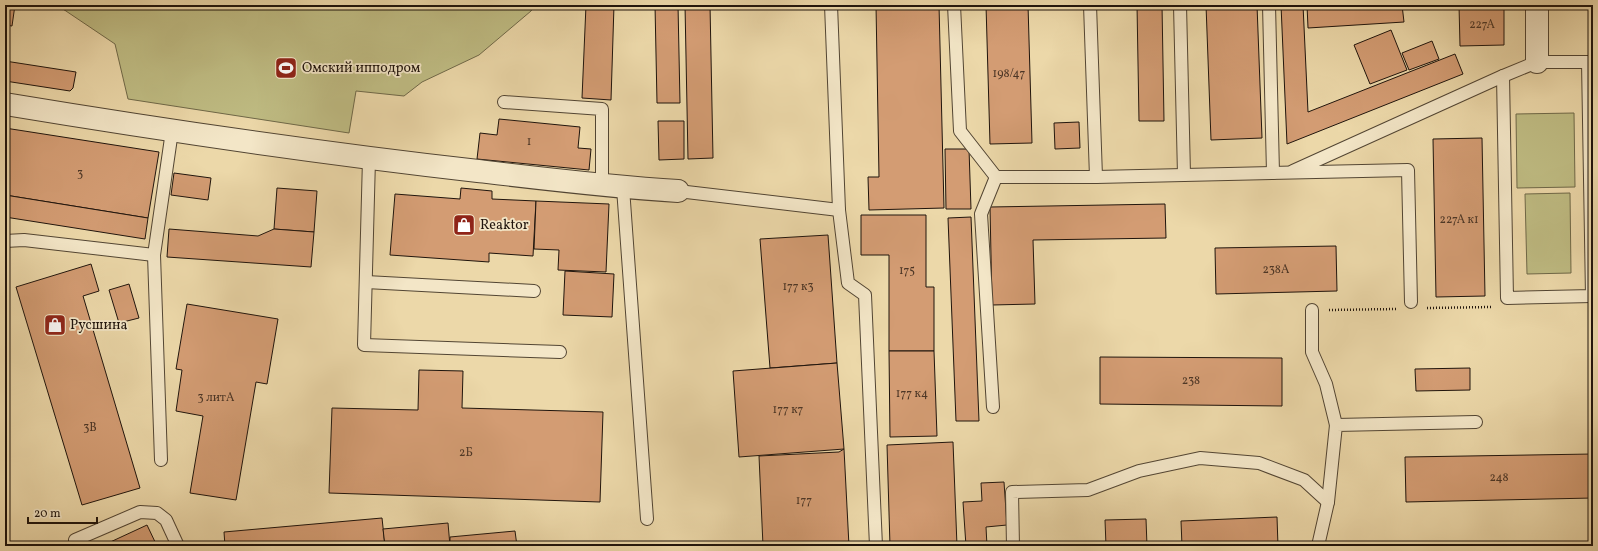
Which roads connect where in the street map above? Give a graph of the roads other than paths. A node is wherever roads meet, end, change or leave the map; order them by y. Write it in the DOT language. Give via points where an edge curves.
graph roads {
  1 [pos="831,5"];
  2 [pos="954,5"];
  3 [pos="1090,5"];
  4 [pos="1180,5"];
  5 [pos="1269,5"];
  6 [pos="1537,5"];
  7 [pos="1537,62"];
  8 [pos="1590,62"];
  9 [pos="1503,76"];
  10 [pos="504,102"];
  11 [pos="5,104"];
  12 [pos="172,131"];
  13 [pos="369,159"];
  14 [pos="1273,173"];
  15 [pos="1288,173"];
  16 [pos="1184,175"];
  17 [pos="996,177"];
  18 [pos="1096,177"];
  19 [pos="613,187"];
  20 [pos="678,191"];
  21 [pos="839,210"];
  22 [pos="5,241"];
  23 [pos="154,255"];
  24 [pos="366,282"];
  25 [pos="534,291"];
  26 [pos="1411,305"];
  27 [pos="1312,310"];
  28 [pos="560,352"];
  29 [pos="993,407"];
  30 [pos="1476,422"];
  31 [pos="1336,425"];
  32 [pos="162,460"];
  33 [pos="1328,502"];
  34 [pos="647,519"];
  35 [pos="75,540"];
  36 [pos="178,546"];
  37 [pos="876,546"];
  38 [pos="1013,546"];
  39 [pos="1318,546"];
  1 -- 21 [label="lane"];
  2 -- 17 [label="lane" via="960,131"];
  3 -- 18 [label="lane"];
  4 -- 16 [label="lane"];
  5 -- 14 [label="lane"];
  6 -- 7 [label="street"];
  7 -- 8 [label="lane"];
  7 -- 9 [label="lane"];
  8 -- 9 [label="lane" via="1592,296 1507,298"];
  9 -- 15 [label="lane"];
  10 -- 19 [label="lane" via="602,109"];
  11 -- 12 [label="street"];
  12 -- 13 [label="street"];
  12 -- 23 [label="lane"];
  13 -- 19 [label="street"];
  13 -- 24 [label="lane"];
  14 -- 15 [label="lane"];
  14 -- 16 [label="lane"];
  15 -- 26 [label="lane" via="1408,170"];
  16 -- 18 [label="lane"];
  17 -- 18 [label="lane"];
  17 -- 29 [label="lane" via="981,214"];
  19 -- 20 [label="street"];
  19 -- 34 [label="lane"];
  20 -- 21 [label="lane"];
  21 -- 37 [label="lane" via="848,283 865,295"];
  22 -- 23 [label="lane" via="24,240"];
  23 -- 32 [label="lane"];
  24 -- 25 [label="lane"];
  24 -- 28 [label="lane" via="364,345"];
  27 -- 31 [label="lane" via="1312,352 1326,384"];
  30 -- 31 [label="lane"];
  31 -- 33 [label="lane"];
  33 -- 38 [label="lane" via="1304,480 1259,463 1200,458 1139,471 1088,490 1012,492"];
  33 -- 39 [label="lane"];
  35 -- 36 [label="lane" via="140,512 157,513 166,520"];
}
